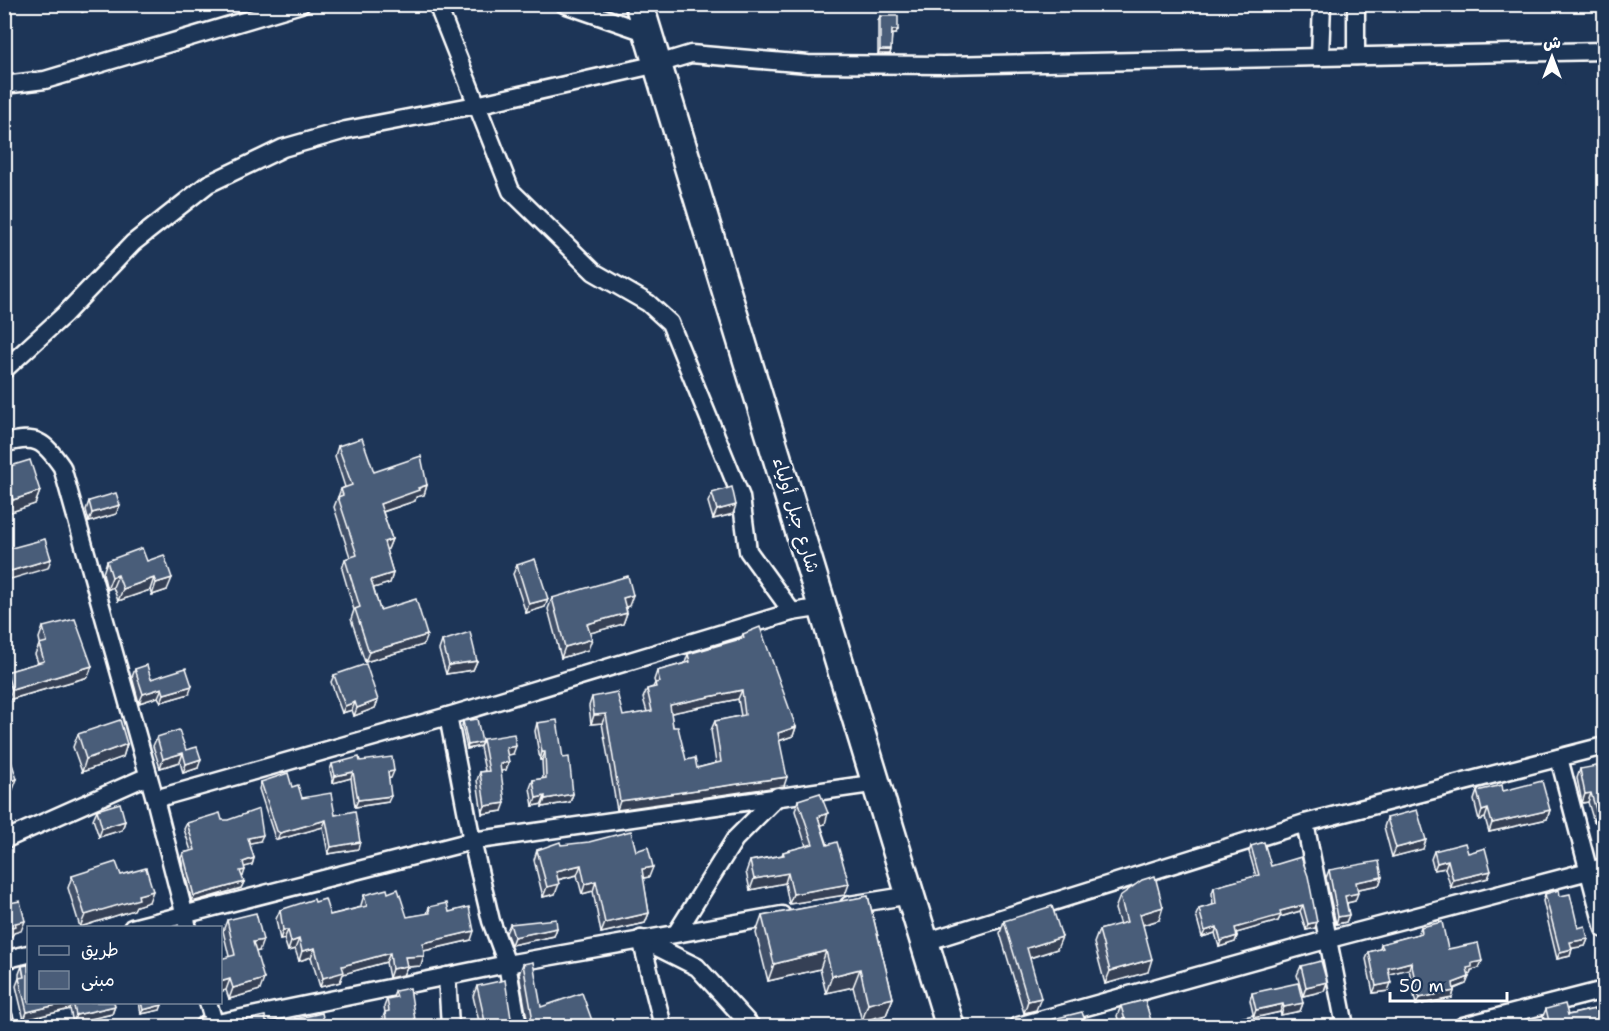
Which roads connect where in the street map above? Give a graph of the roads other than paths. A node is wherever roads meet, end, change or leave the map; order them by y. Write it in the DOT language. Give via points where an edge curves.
graph roads {
  1 [pos="301,4"];
  2 [pos="437,4"];
  3 [pos="564,4"];
  4 [pos="639,4"];
  5 [pos="1322,4"];
  6 [pos="1357,8"];
  7 [pos="648,33"];
  8 [pos="1605,51"];
  9 [pos="1356,56"];
  10 [pos="1320,57"];
  11 [pos="658,64"];
  12 [pos="4,85"];
  13 [pos="476,105"];
  14 [pos="4,370"];
  15 [pos="4,444"];
  16 [pos="824,607"];
  17 [pos="792,612"];
  18 [pos="448,716"];
  19 [pos="1605,746"];
  20 [pos="1559,758"];
  21 [pos="148,776"];
  22 [pos="878,783"];
  23 [pos="778,796"];
  24 [pos="155,799"];
  25 [pos="1305,823"];
  26 [pos="4,840"];
  27 [pos="472,841"];
  28 [pos="1597,869"];
  29 [pos="910,895"];
  30 [pos="829,908"];
  31 [pos="794,914"];
  32 [pos="186,921"];
  33 [pos="141,926"];
  34 [pos="1605,929"];
  35 [pos="676,932"];
  36 [pos="642,939"];
  37 [pos="1326,940"];
  38 [pos="925,942"];
  39 [pos="27,954"];
  40 [pos="4,960"];
  41 [pos="507,964"];
  42 [pos="447,976"];
  43 [pos="1605,990"];
  44 [pos="208,1004"];
  45 [pos="4,1018"];
  46 [pos="943,1025"];
  47 [pos="6,1026"];
  48 [pos="211,1026"];
  49 [pos="450,1026"];
  50 [pos="518,1026"];
  51 [pos="663,1026"];
  52 [pos="751,1026"];
  53 [pos="1018,1026"];
  54 [pos="1345,1026"];
  55 [pos="1463,1026"];
  1 -- 12 [label="street" via="45,80"];
  2 -- 13 [label="street"];
  3 -- 7 [label="street"];
  4 -- 7 [label="highway, شارع جبل أولياء"];
  5 -- 10 [label="street"];
  6 -- 9 [label="street"];
  7 -- 11 [label="highway, شارع جبل أولياء"];
  8 -- 9 [label="street"];
  9 -- 10 [label="street"];
  10 -- 11 [label="street" via="934,65 808,64 691,54"];
  11 -- 13 [label="street"];
  11 -- 16 [label="highway, شارع جبل أولياء"];
  13 -- 14 [label="street" via="346,130 283,148 208,184 133,243"];
  13 -- 17 [label="street" via="511,191 594,272 648,303 670,323 741,497 748,551"];
  15 -- 21 [label="street" via="35,439 45,445 62,467"];
  16 -- 17 [label="street"];
  16 -- 22 [label="highway, شارع جبل أولياء"];
  17 -- 18 [label="street"];
  18 -- 24 [label="street"];
  18 -- 27 [label="street"];
  19 -- 20 [label="street"];
  20 -- 25 [label="street"];
  20 -- 28 [label="street"];
  21 -- 24 [label="street"];
  21 -- 26 [label="street"];
  22 -- 23 [label="street"];
  22 -- 29 [label="highway, شارع جبل أولياء"];
  23 -- 27 [label="street" via="679,814"];
  23 -- 35 [label="street" via="735,840"];
  24 -- 32 [label="street"];
  25 -- 37 [label="street"];
  25 -- 38 [label="street"];
  27 -- 32 [label="street"];
  27 -- 41 [label="street" via="491,921"];
  28 -- 34 [label="street"];
  28 -- 37 [label="street"];
  29 -- 30 [label="street"];
  29 -- 38 [label="highway, شارع جبل أولياء"];
  31 -- 35 [label="street"];
  32 -- 33 [label="street"];
  35 -- 36 [label="street"];
  36 -- 41 [label="street"];
  36 -- 51 [label="street"];
  36 -- 52 [label="street" via="697,967"];
  37 -- 53 [label="street"];
  37 -- 54 [label="street"];
  38 -- 46 [label="highway, شارع جبل أولياء"];
  39 -- 40 [label="street"];
  41 -- 42 [label="street"];
  41 -- 50 [label="street"];
  42 -- 48 [label="street"];
  42 -- 49 [label="street"];
  43 -- 55 [label="street"];
  44 -- 48 [label="street"];
  45 -- 47 [label="street"];
}
